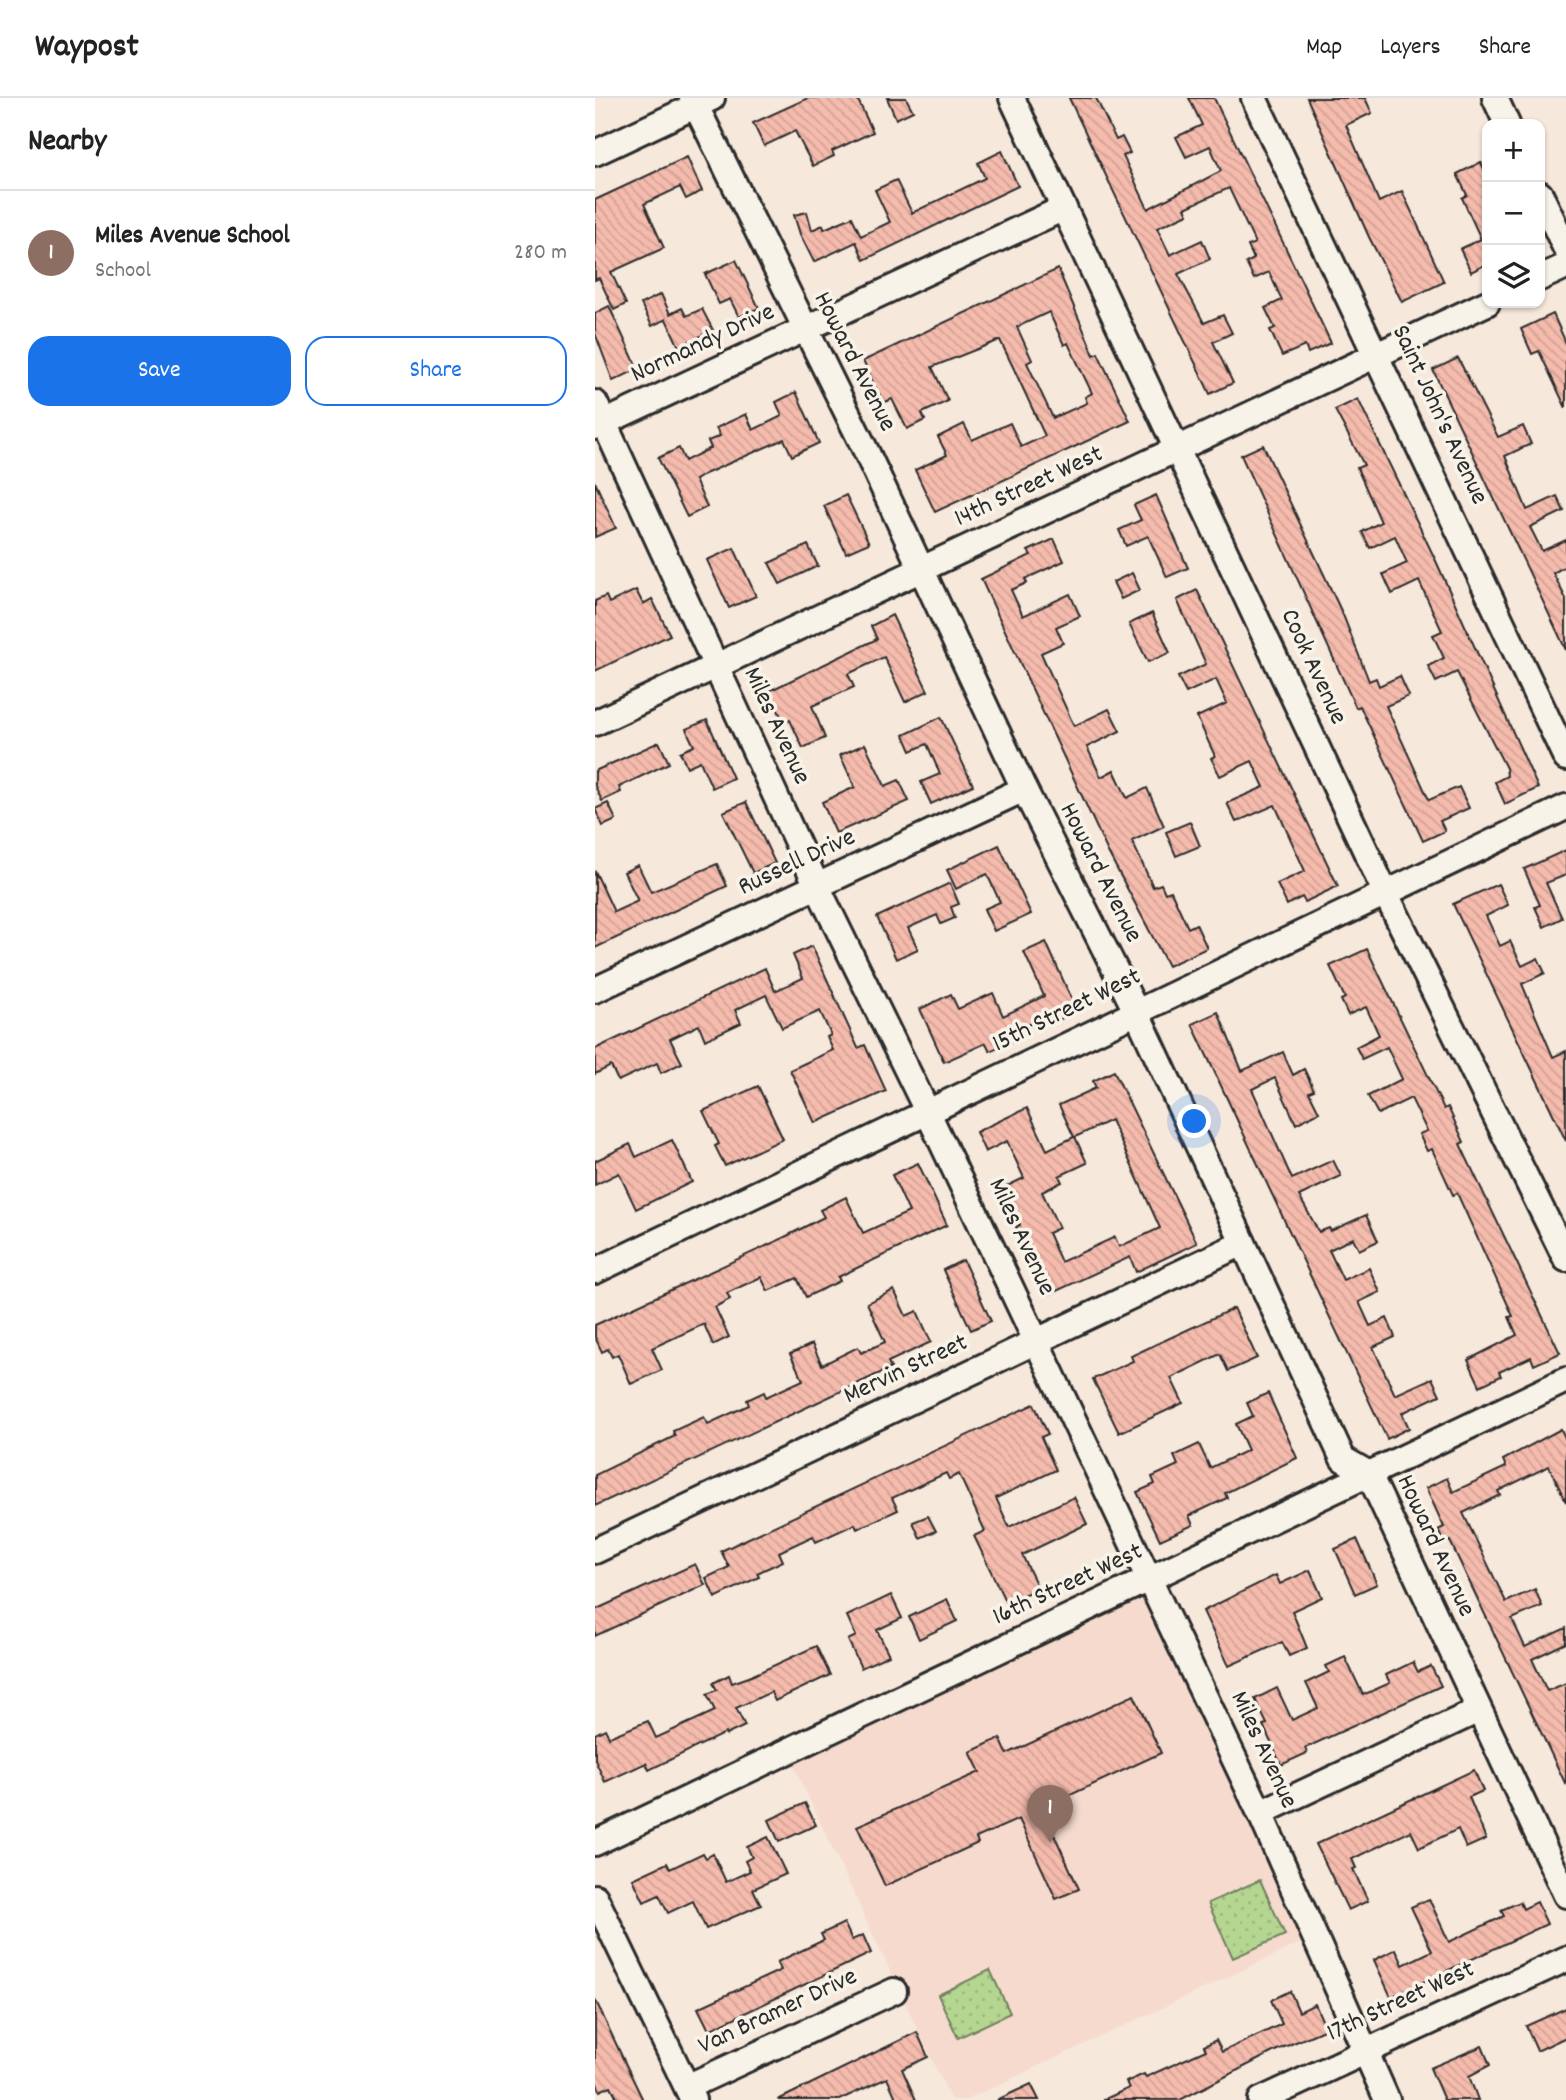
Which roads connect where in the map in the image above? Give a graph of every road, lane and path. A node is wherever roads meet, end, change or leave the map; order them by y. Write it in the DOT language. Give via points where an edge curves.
graph roads {
  1 [pos="1012,98"];
  2 [pos="1254,98"];
  3 [pos="1495,98"];
  4 [pos="700,101"];
  5 [pos="1505,119"];
  6 [pos="595,153"];
  7 [pos="1545,205"];
  8 [pos="1064,208"];
  9 [pos="1566,249"];
  10 [pos="1566,266"];
  11 [pos="1545,276"];
  12 [pos="1482,305"];
  13 [pos="804,330"];
  14 [pos="1377,353"];
  15 [pos="598,417"];
  16 [pos="1178,450"];
  17 [pos="921,570"];
  18 [pos="716,667"];
  19 [pos="595,723"];
  20 [pos="1566,758"];
  21 [pos="1024,789"];
  22 [pos="1566,807"];
  23 [pos="817,887"];
  24 [pos="1385,892"];
  25 [pos="595,990"];
  26 [pos="1136,1010"];
  27 [pos="927,1111"];
  28 [pos="1243,1243"];
  29 [pos="1566,1259"];
  30 [pos="595,1271"];
  31 [pos="1037,1341"];
  32 [pos="1566,1380"];
  33 [pos="1369,1474"];
  34 [pos="595,1551"];
  35 [pos="1148,1581"];
  36 [pos="1479,1710"];
  37 [pos="1260,1813"];
  38 [pos="595,1843"];
  39 [pos="1566,1895"];
  40 [pos="595,1897"];
  41 [pos="1566,1958"];
  42 [pos="894,1991"];
  43 [pos="1363,2051"];
  44 [pos="690,2094"];
  45 [pos="1261,2100"];
  46 [pos="1387,2100"];
  1 -- 8 [label="street, Cook Avenue"];
  2 -- 14 [label="street, Saint John's Avenue"];
  3 -- 5 [label="street"];
  4 -- 6 [label="street"];
  4 -- 13 [label="street, Howard Avenue"];
  7 -- 9 [label="street"];
  8 -- 13 [label="street, Normandy Drive"];
  8 -- 16 [label="street, Cook Avenue"];
  10 -- 11 [label="street"];
  12 -- 14 [label="street, 14th Street West"];
  13 -- 15 [label="street, Normandy Drive"];
  13 -- 17 [label="street, Howard Avenue"];
  14 -- 16 [label="street, 14th Street West"];
  14 -- 20 [label="street, Saint John's Avenue"];
  15 -- 18 [label="street, Miles Avenue"];
  16 -- 17 [label="street, 14th Street West"];
  16 -- 24 [label="street, Cook Avenue"];
  17 -- 18 [label="street, 14th Street West"];
  17 -- 21 [label="street, Howard Avenue"];
  18 -- 19 [label="street, 14th Street West"];
  18 -- 23 [label="street, Miles Avenue"];
  21 -- 23 [label="street, Russell Drive"];
  21 -- 26 [label="street, Howard Avenue"];
  22 -- 24 [label="street, 15th Street West"];
  23 -- 25 [label="street, Russell Drive"];
  23 -- 27 [label="street, Miles Avenue"];
  24 -- 26 [label="street, 15th Street West"];
  24 -- 29 [label="street, Cook Avenue"];
  26 -- 27 [label="street, 15th Street West"];
  26 -- 28 [label="street, Howard Avenue"];
  27 -- 30 [label="street, 15th Street West"];
  27 -- 31 [label="street, Miles Avenue"];
  28 -- 31 [label="street, Mervin Street"];
  28 -- 33 [label="street, Howard Avenue" via="1343,1459"];
  31 -- 34 [label="street, Mervin Street"];
  31 -- 35 [label="street, Miles Avenue"];
  32 -- 33 [label="street, 16th Street West"];
  33 -- 35 [label="street, 16th Street West"];
  33 -- 36 [label="street, Howard Avenue"];
  35 -- 37 [label="street, Miles Avenue"];
  35 -- 38 [label="street, 16th Street West"];
  36 -- 37 [label="street"];
  36 -- 39 [label="street, Howard Avenue"];
  37 -- 43 [label="street, Miles Avenue"];
  40 -- 44 [label="street"];
  41 -- 43 [label="street, 17th Street West"];
  42 -- 44 [label="street, Van Bramer Drive"];
  43 -- 45 [label="street, 17th Street West"];
  43 -- 46 [label="street, Miles Avenue"];
}
